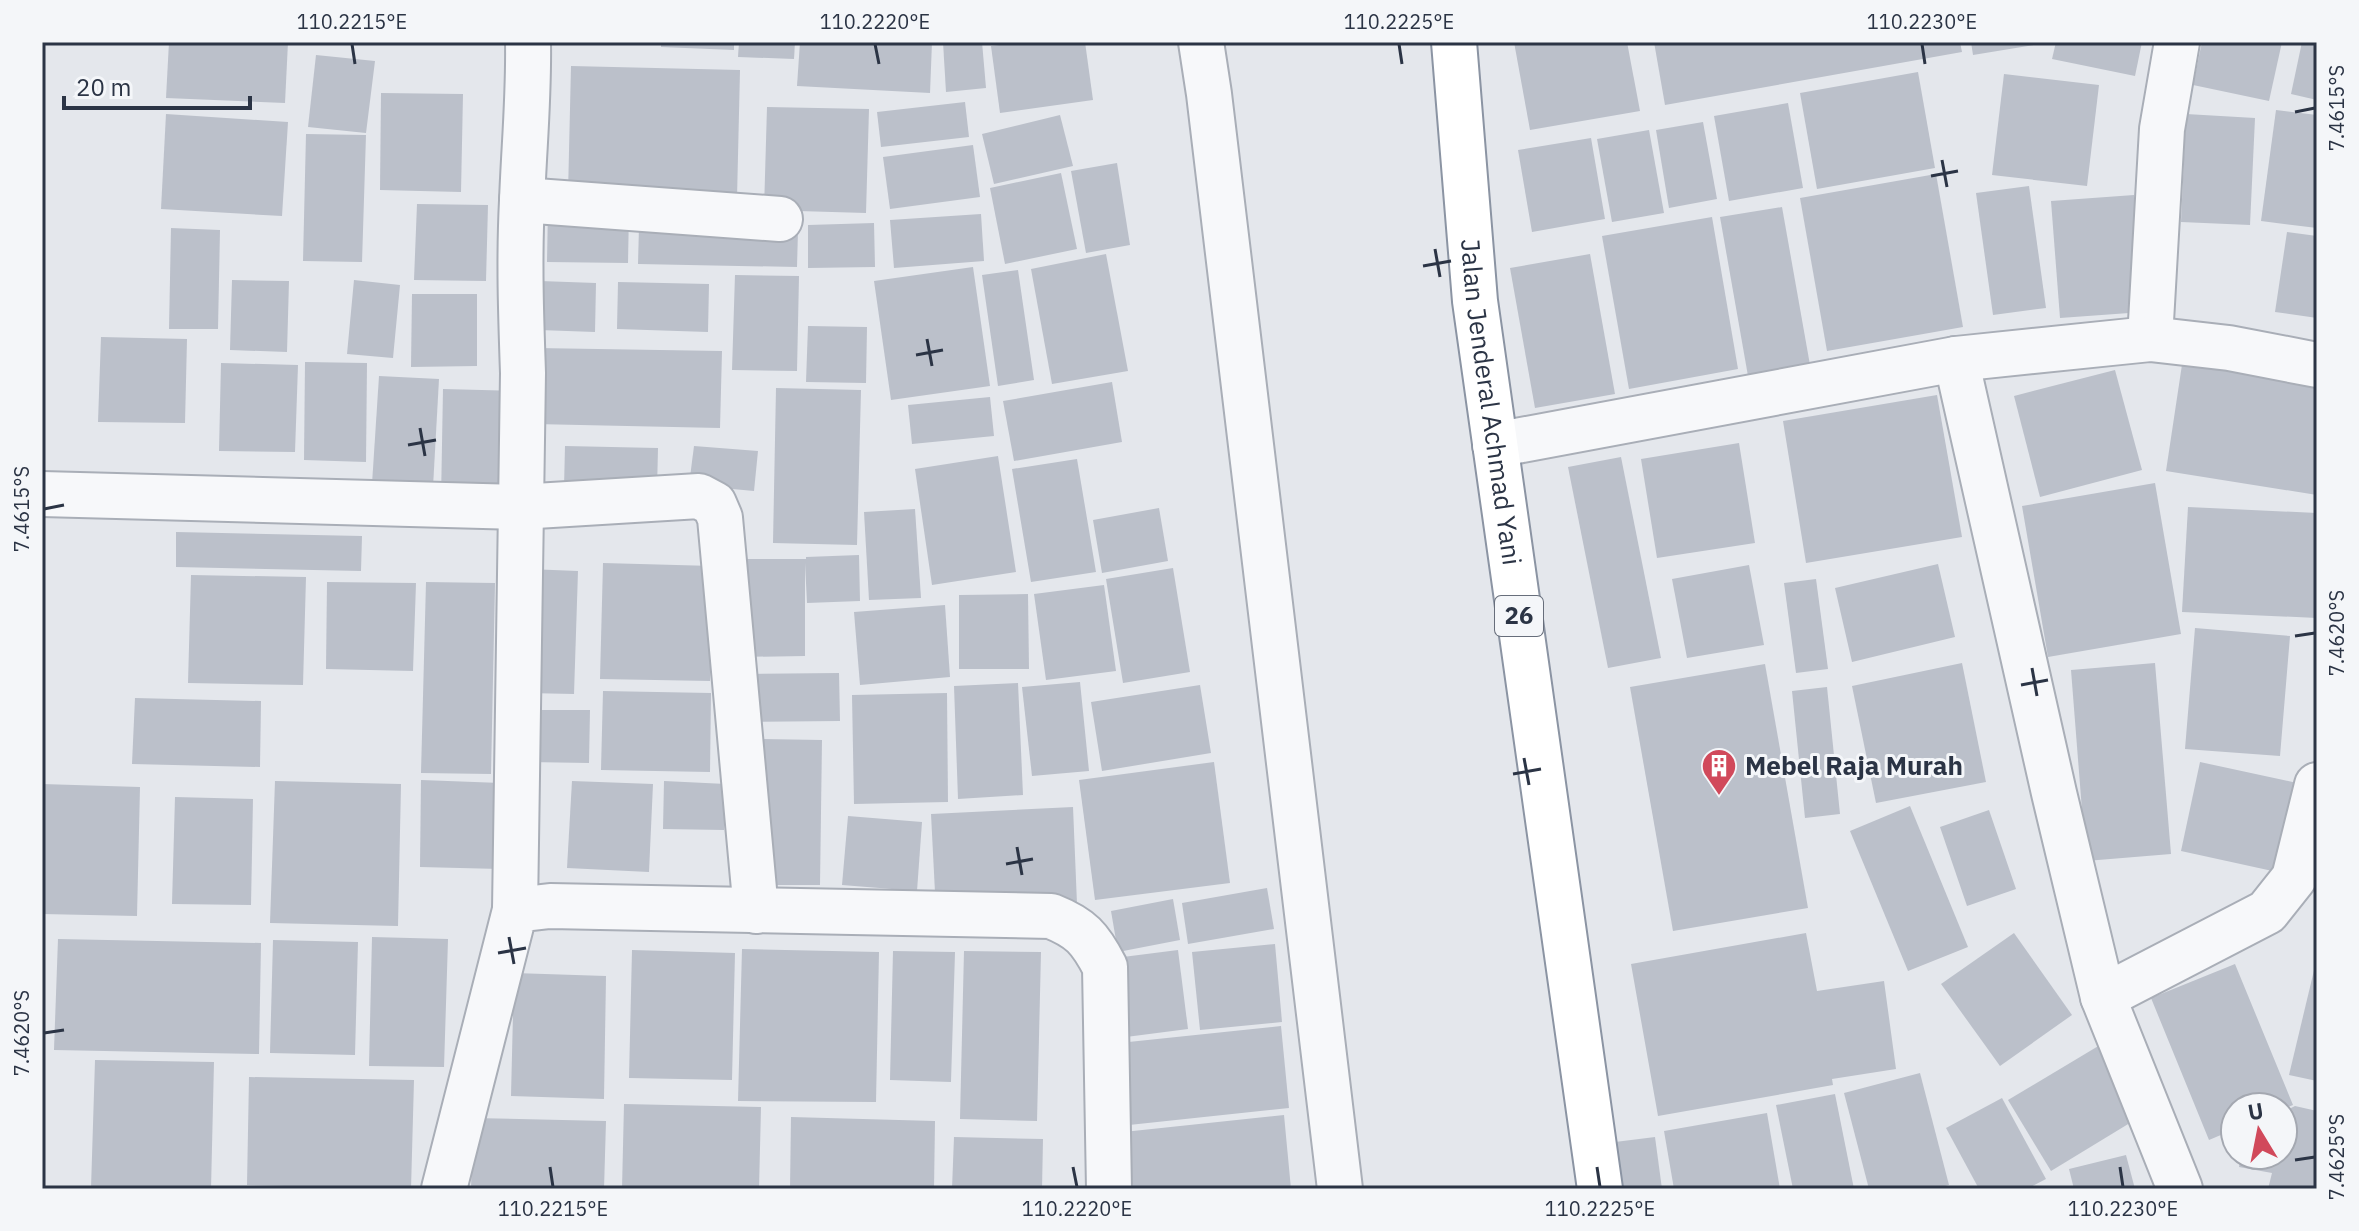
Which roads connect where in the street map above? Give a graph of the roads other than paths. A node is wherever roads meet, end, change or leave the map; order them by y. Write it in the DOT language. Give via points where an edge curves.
graph roads {
  1 [pos="528,42"];
  2 [pos="1201,42"];
  3 [pos="1454,42"];
  4 [pos="2177,42"];
  5 [pos="522,200"];
  6 [pos="780,219"];
  7 [pos="2150,339"];
  8 [pos="1956,359"];
  9 [pos="2317,365"];
  10 [pos="1495,445"];
  11 [pos="42,494"];
  12 [pos="519,507"];
  13 [pos="2317,785"];
  14 [pos="515,910"];
  15 [pos="756,911"];
  16 [pos="2103,997"];
  17 [pos="444,1189"];
  18 [pos="1109,1189"];
  19 [pos="1340,1189"];
  20 [pos="1600,1189"];
  21 [pos="2180,1189"];
  1 -- 5 [label="street"];
  2 -- 19 [label="street"];
  3 -- 10 [label="highway, Jalan Jenderal Achmad Yani / 26" via="1475,301"];
  4 -- 7 [label="street" via="2162,129"];
  5 -- 6 [label="street"];
  5 -- 12 [label="street"];
  7 -- 8 [label="street"];
  7 -- 9 [label="street"];
  8 -- 10 [label="street"];
  8 -- 16 [label="street"];
  10 -- 20 [label="highway, Jalan Jenderal Achmad Yani / 26"];
  11 -- 12 [label="street"];
  12 -- 14 [label="street"];
  12 -- 15 [label="street" via="699,496 714,504 720,518"];
  13 -- 16 [label="street" via="2294,878 2267,912"];
  14 -- 15 [label="street" via="550,906"];
  14 -- 17 [label="street"];
  15 -- 18 [label="street" via="1051,916 1075,926 1105,967"];
  16 -- 21 [label="street"];
}
